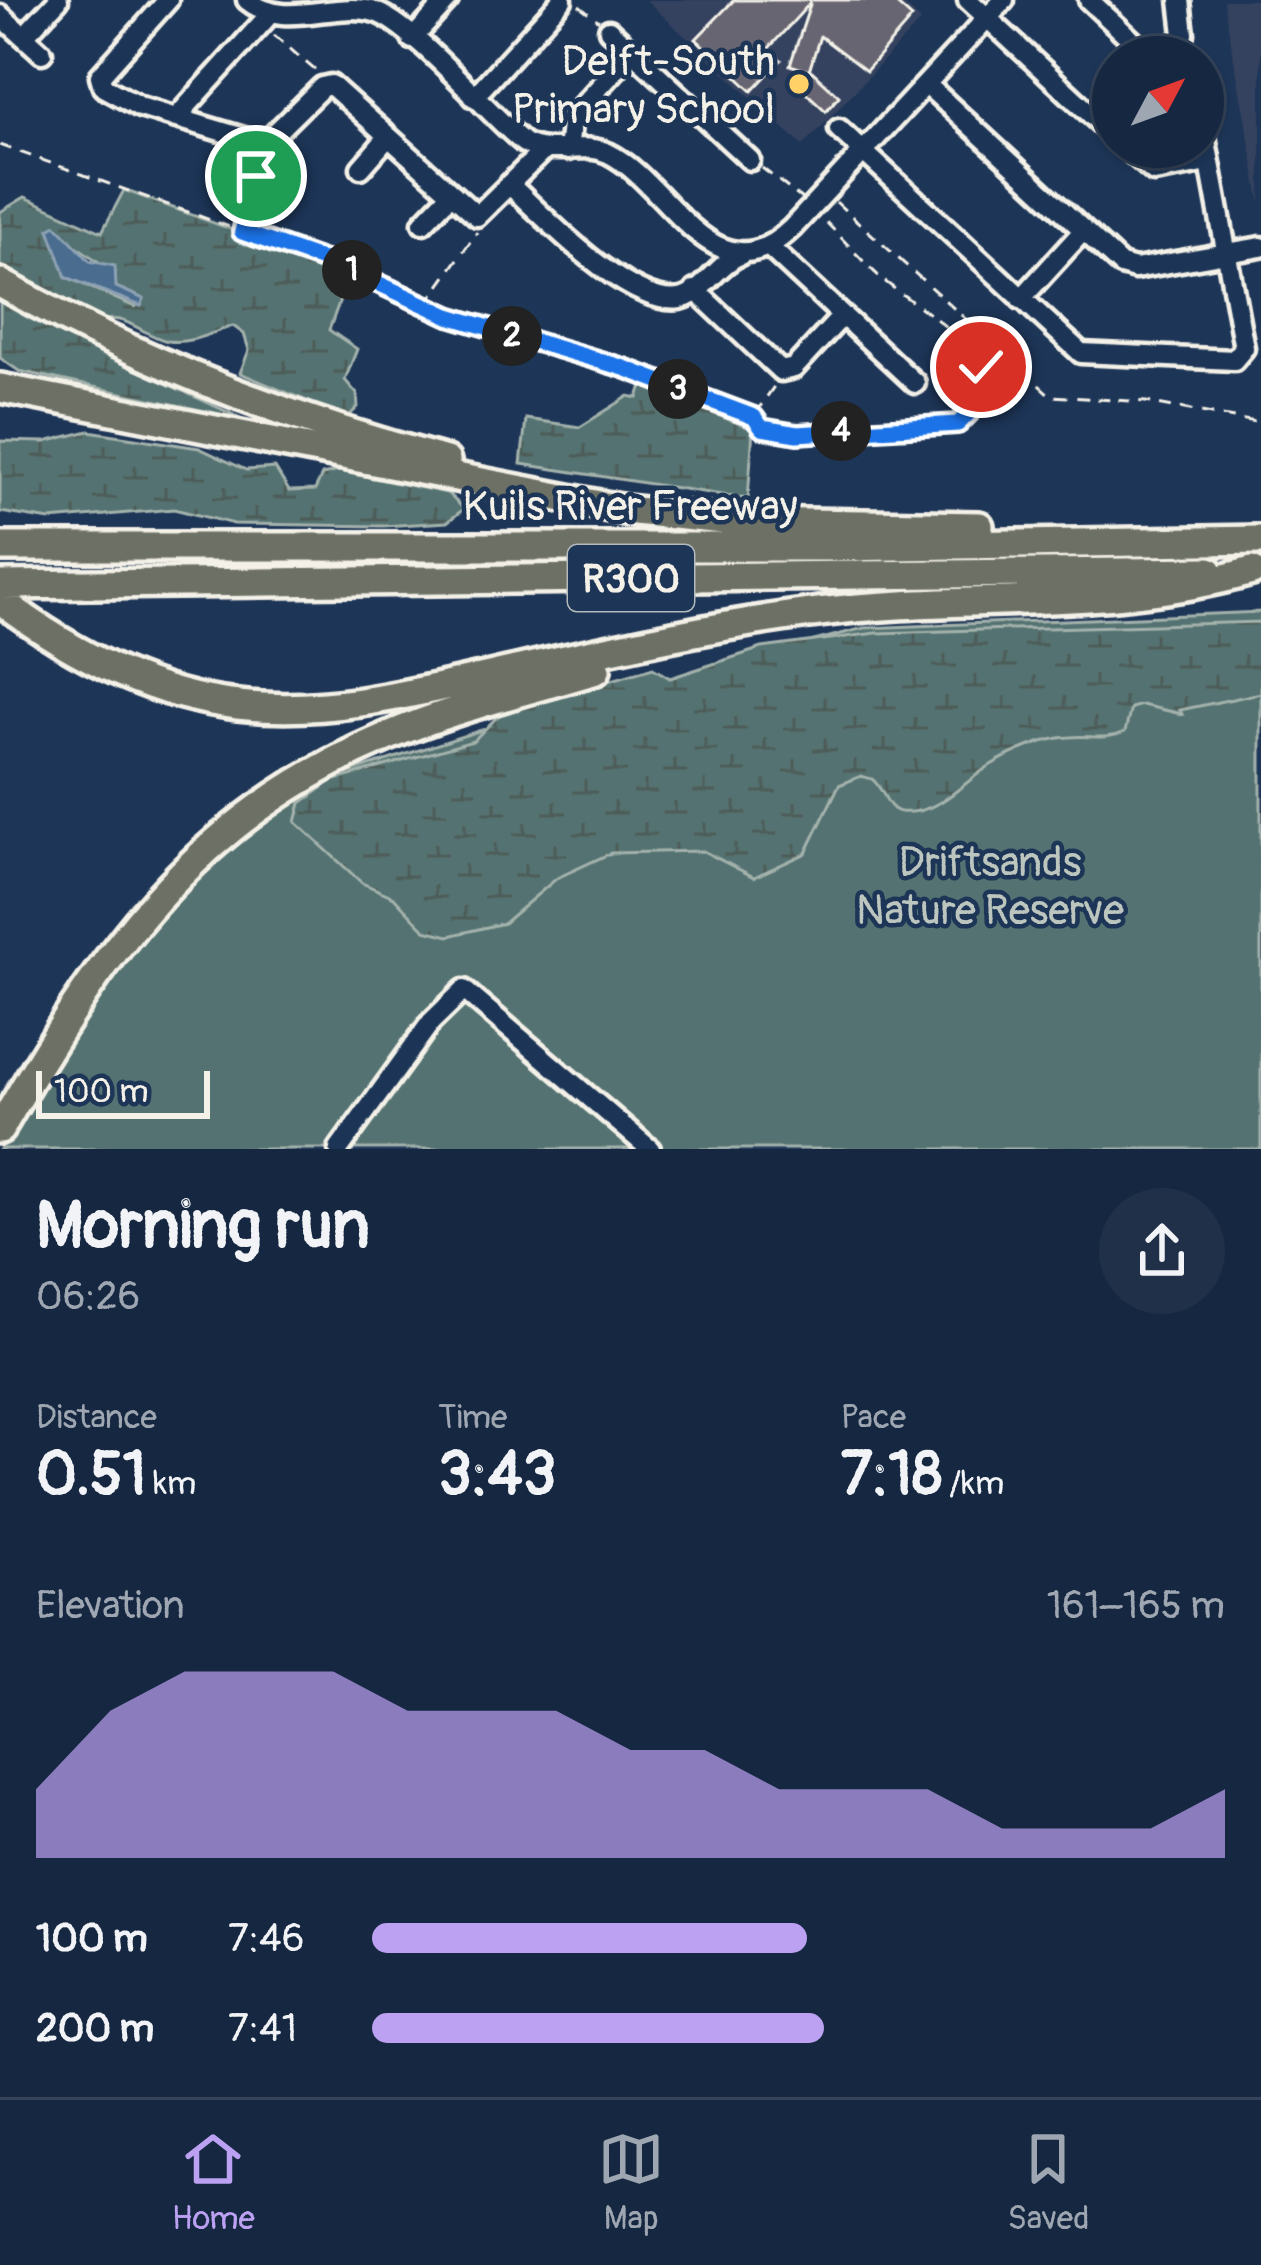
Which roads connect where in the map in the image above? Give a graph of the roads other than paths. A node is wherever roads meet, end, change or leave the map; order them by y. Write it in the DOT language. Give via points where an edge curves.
graph roads {
  1 [pos="58,0"];
  2 [pos="168,0"];
  3 [pos="247,0"];
  4 [pos="448,0"];
  5 [pos="562,0"];
  6 [pos="968,0"];
  7 [pos="1004,0"];
  8 [pos="1089,0"];
  9 [pos="1180,0"];
  10 [pos="346,5"];
  11 [pos="0,15"];
  12 [pos="267,19"];
  13 [pos="989,19"];
  14 [pos="609,30"];
  15 [pos="24,36"];
  16 [pos="1128,36"];
  17 [pos="1182,36"];
  18 [pos="412,39"];
  19 [pos="632,52"];
  20 [pos="42,53"];
  21 [pos="927,85"];
  22 [pos="474,97"];
  23 [pos="1092,116"];
  24 [pos="176,118"];
  25 [pos="839,129"];
  26 [pos="388,137"];
  27 [pos="544,150"];
  28 [pos="568,150"];
  29 [pos="864,152"];
  30 [pos="750,160"];
  31 [pos="362,168"];
  32 [pos="1210,168"];
  33 [pos="512,186"];
  34 [pos="451,194"];
  35 [pos="423,224"];
  36 [pos="1083,231"];
  37 [pos="769,247"];
  38 [pos="1261,247"];
  39 [pos="747,252"];
  40 [pos="1226,252"];
  41 [pos="0,283"];
  42 [pos="694,290"];
  43 [pos="1021,298"];
  44 [pos="842,316"];
  45 [pos="915,383"];
  46 [pos="0,388"];
  47 [pos="803,522"];
  48 [pos="1108,539"];
  49 [pos="1261,540"];
  50 [pos="0,547"];
  51 [pos="1256,571"];
  52 [pos="0,585"];
  53 [pos="0,600"];
  54 [pos="749,624"];
  55 [pos="0,1129"];
  56 [pos="339,1149"];
  57 [pos="650,1149"];
  1 -- 15 [label="street"];
  2 -- 24 [label="street" via="100,80 140,107"];
  3 -- 12 [label="street"];
  4 -- 18 [label="street"];
  5 -- 22 [label="street"];
  6 -- 13 [label="street"];
  7 -- 13 [label="street"];
  8 -- 16 [label="street"];
  9 -- 17 [label="street"];
  10 -- 12 [label="street"];
  10 -- 18 [label="street" via="376,13"];
  11 -- 15 [label="street"];
  12 -- 24 [label="street"];
  13 -- 21 [label="street"];
  13 -- 23 [label="street"];
  14 -- 19 [label="street"];
  15 -- 20 [label="street"];
  18 -- 22 [label="street"];
  19 -- 28 [label="street" via="572,117"];
  19 -- 30 [label="street"];
  21 -- 29 [label="street"];
  21 -- 36 [label="street"];
  22 -- 27 [label="street" via="524,143"];
  24 -- 26 [label="street" via="260,144 332,85"];
  25 -- 29 [label="street"];
  26 -- 31 [label="street"];
  26 -- 34 [label="street"];
  27 -- 28 [label="street"];
  27 -- 33 [label="street"];
  28 -- 39 [label="street" via="612,155 709,242"];
  29 -- 37 [label="street"];
  29 -- 43 [label="street"];
  32 -- 40 [label="street"];
  33 -- 34 [label="street" via="481,216"];
  33 -- 42 [label="street" via="613,277 673,299"];
  34 -- 35 [label="street"];
  36 -- 40 [label="street" via="1130,268"];
  36 -- 43 [label="street"];
  37 -- 39 [label="street"];
  37 -- 44 [label="street"];
  38 -- 40 [label="street"];
  39 -- 42 [label="street"];
  40 -- 43 [label="street" via="1244,348 1234,360 1081,353"];
  41 -- 47 [label="highway" via="190,374 391,446 623,499"];
  42 -- 44 [label="street" via="784,371"];
  44 -- 45 [label="street"];
  46 -- 47 [label="highway" via="569,501 701,519"];
  47 -- 48 [label="highway" via="1055,527"];
  48 -- 49 [label="highway, Kuils River Freeway / R300"];
  48 -- 50 [label="highway, Kuils River Freeway / R300" via="838,547"];
  51 -- 52 [label="highway, Kuils River Freeway / R300"];
  51 -- 54 [label="highway" via="1190,588 887,605"];
  53 -- 54 [label="highway" via="50,638 140,681 289,709 365,703"];
  54 -- 55 [label="highway" via="420,723 265,804 193,862 109,952"];
  56 -- 57 [label="street" via="431,1022 464,990"];
}
